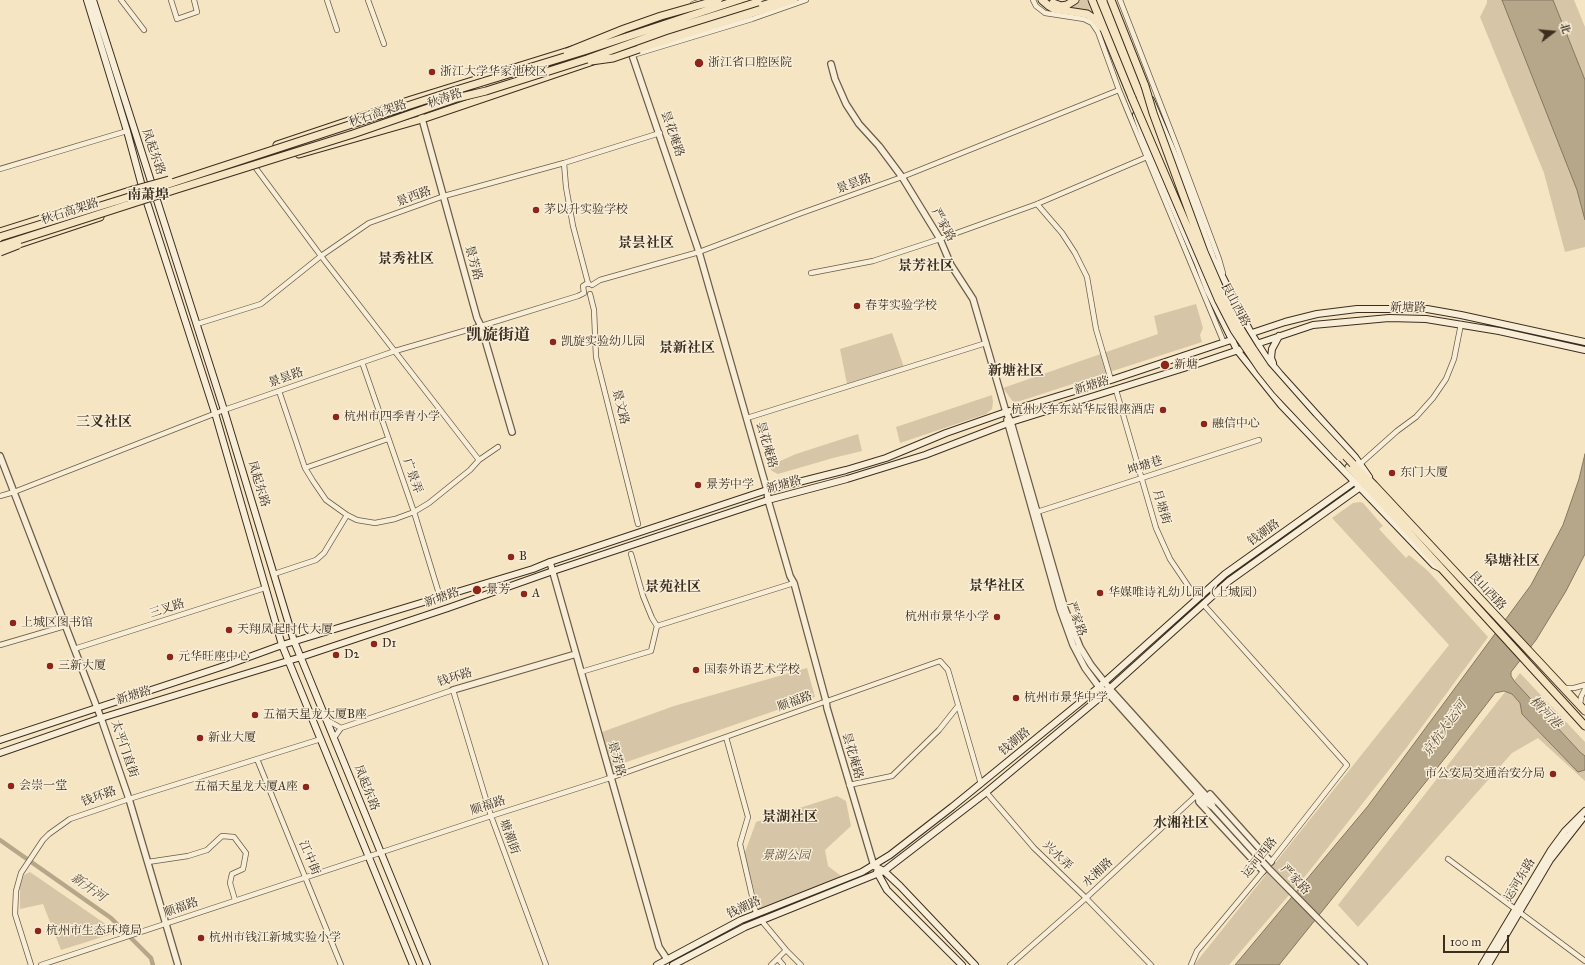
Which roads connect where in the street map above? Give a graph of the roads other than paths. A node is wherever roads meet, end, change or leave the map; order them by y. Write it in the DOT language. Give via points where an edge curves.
graph roads {
  1 [pos="87,0"];
  2 [pos="93,0"];
  3 [pos="127,0"];
  4 [pos="171,0"];
  5 [pos="194,0"];
  6 [pos="327,0"];
  7 [pos="368,0"];
  8 [pos="705,0"];
  9 [pos="718,0"];
  10 [pos="722,0"];
  11 [pos="738,0"];
  12 [pos="762,0"];
  13 [pos="780,0"];
  14 [pos="794,0"];
  15 [pos="806,0"];
  16 [pos="1033,0"];
  17 [pos="1042,0"];
  18 [pos="1048,0"];
  19 [pos="1075,0"];
  20 [pos="1092,0"];
  21 [pos="1111,0"];
  22 [pos="1120,0"];
  23 [pos="121,1"];
  24 [pos="698,1"];
  25 [pos="144,30"];
  26 [pos="337,30"];
  27 [pos="625,32"];
  28 [pos="1105,33"];
  29 [pos="384,44"];
  30 [pos="632,52"];
  31 [pos="544,63"];
  32 [pos="571,64"];
  33 [pos="831,64"];
  34 [pos="1144,86"];
  35 [pos="1119,90"];
  36 [pos="416,98"];
  37 [pos="1132,98"];
  38 [pos="422,119"];
  39 [pos="127,131"];
  40 [pos="660,133"];
  41 [pos="1147,157"];
  42 [pos="564,163"];
  43 [pos="255,167"];
  44 [pos="0,169"];
  45 [pos="902,177"];
  46 [pos="153,187"];
  47 [pos="143,190"];
  48 [pos="444,196"];
  49 [pos="156,199"];
  50 [pos="147,202"];
  51 [pos="1036,204"];
  52 [pos="75,223"];
  53 [pos="0,235"];
  54 [pos="940,240"];
  55 [pos="0,246"];
  56 [pos="0,251"];
  57 [pos="699,252"];
  58 [pos="322,256"];
  59 [pos="811,273"];
  60 [pos="1225,281"];
  61 [pos="590,284"];
  62 [pos="584,292"];
  63 [pos="590,294"];
  64 [pos="197,324"];
  65 [pos="1461,324"];
  66 [pos="482,326"];
  67 [pos="1251,334"];
  68 [pos="1279,336"];
  69 [pos="1232,340"];
  70 [pos="1585,342"];
  71 [pos="986,343"];
  72 [pos="1224,343"];
  73 [pos="1257,343"];
  74 [pos="1238,350"];
  75 [pos="1585,350"];
  76 [pos="395,351"];
  77 [pos="362,362"];
  78 [pos="1274,366"];
  79 [pos="1111,380"];
  80 [pos="1116,390"];
  81 [pos="279,391"];
  82 [pos="224,410"];
  83 [pos="1006,412"];
  84 [pos="215,413"];
  85 [pos="747,418"];
  86 [pos="1009,423"];
  87 [pos="512,432"];
  88 [pos="388,439"];
  89 [pos="1259,440"];
  90 [pos="498,447"];
  91 [pos="0,456"];
  92 [pos="479,460"];
  93 [pos="1354,465"];
  94 [pos="305,468"];
  95 [pos="1142,478"];
  96 [pos="1354,482"];
  97 [pos="1359,488"];
  98 [pos="767,490"];
  99 [pos="14,492"];
  100 [pos="0,496"];
  101 [pos="768,500"];
  102 [pos="414,512"];
  103 [pos="1037,512"];
  104 [pos="347,515"];
  105 [pos="638,524"];
  106 [pos="631,554"];
  107 [pos="550,562"];
  108 [pos="1441,568"];
  109 [pos="552,571"];
  110 [pos="274,574"];
  111 [pos="794,583"];
  112 [pos="265,588"];
  113 [pos="440,597"];
  114 [pos="1197,599"];
  115 [pos="1203,604"];
  116 [pos="65,626"];
  117 [pos="657,626"];
  118 [pos="294,641"];
  119 [pos="0,645"];
  120 [pos="282,645"];
  121 [pos="74,648"];
  122 [pos="576,654"];
  123 [pos="300,657"];
  124 [pos="288,660"];
  125 [pos="581,672"];
  126 [pos="1105,682"];
  127 [pos="1585,685"];
  128 [pos="1099,687"];
  129 [pos="1564,688"];
  130 [pos="1585,689"];
  131 [pos="453,690"];
  132 [pos="1108,690"];
  133 [pos="826,701"];
  134 [pos="1580,705"];
  135 [pos="958,706"];
  136 [pos="97,707"];
  137 [pos="1585,711"];
  138 [pos="101,718"];
  139 [pos="327,720"];
  140 [pos="1585,726"];
  141 [pos="341,728"];
  142 [pos="726,737"];
  143 [pos="334,738"];
  144 [pos="321,739"];
  145 [pos="0,740"];
  146 [pos="0,753"];
  147 [pos="257,759"];
  148 [pos="610,778"];
  149 [pos="1195,783"];
  150 [pos="981,784"];
  151 [pos="849,785"];
  152 [pos="986,792"];
  153 [pos="1198,794"];
  154 [pos="129,799"];
  155 [pos="1213,807"];
  156 [pos="1585,811"];
  157 [pos="491,816"];
  158 [pos="1585,816"];
  159 [pos="380,853"];
  160 [pos="368,856"];
  161 [pos="1448,859"];
  162 [pos="148,862"];
  163 [pos="1271,862"];
  164 [pos="874,866"];
  165 [pos="1263,871"];
  166 [pos="881,873"];
  167 [pos="306,877"];
  168 [pos="1086,898"];
  169 [pos="235,900"];
  170 [pos="1517,911"];
  171 [pos="756,913"];
  172 [pos="761,920"];
  173 [pos="166,924"];
  174 [pos="786,950"];
  175 [pos="668,959"];
  176 [pos="778,959"];
  177 [pos="1585,961"];
  178 [pos="31,965"];
  179 [pos="41,965"];
  180 [pos="178,965"];
  181 [pos="341,965"];
  182 [pos="414,965"];
  183 [pos="427,965"];
  184 [pos="546,965"];
  185 [pos="657,965"];
  186 [pos="672,965"];
  187 [pos="771,965"];
  188 [pos="783,965"];
  189 [pos="801,965"];
  190 [pos="962,965"];
  191 [pos="975,965"];
  192 [pos="1010,965"];
  193 [pos="1151,965"];
  194 [pos="1191,965"];
  195 [pos="1364,965"];
  196 [pos="1482,965"];
  197 [pos="1488,965"];
  1 -- 39 [label="main road, 凤起东路"];
  2 -- 46 [label="main road, 凤起东路"];
  3 -- 23 [label="street"];
  4 -- 5 [label="street" via="177,19 198,12"];
  6 -- 26 [label="street"];
  7 -- 29 [label="street"];
  8 -- 24 [label="street"];
  9 -- 31 [label="main road, bridge" via="602,36"];
  10 -- 27 [label="main road, 秋涛路"];
  11 -- 31 [label="main road, 秋石高架路, bridge"];
  12 -- 32 [label="main road, 秋石高架路, bridge" via="665,30"];
  13 -- 30 [label="main road, 秋涛路" via="668,35"];
  14 -- 32 [label="main road, bridge" via="613,58"];
  15 -- 30 [label="street" via="752,19"];
  16 -- 35 [label="street" via="1045,13 1084,19 1092,23 1098,32"];
  17 -- 28 [label="main road" via="1054,9 1088,14"];
  18 -- 19 [label="main road" via="1061,6"];
  20 -- 28 [label="main road, 艮山西路"];
  21 -- 34 [label="main road, 艮山西路"];
  22 -- 60 [label="street" via="1219,259"];
  23 -- 25 [label="street"];
  24 -- 27 [label="street" via="638,22"];
  27 -- 30 [label="street, 昙花庵路"];
  27 -- 36 [label="main road, 秋涛路"];
  28 -- 37 [label="main road, 艮山西路"];
  30 -- 38 [label="main road, 秋涛路" via="515,86"];
  30 -- 40 [label="street, 昙花庵路"];
  31 -- 53 [label="main road, 秋石高架路, bridge" via="222,167"];
  32 -- 52 [label="main road, 秋石高架路, bridge" via="457,98"];
  33 -- 45 [label="street, 严家路" via="846,104"];
  34 -- 60 [label="main road, 艮山西路, bridge" via="1170,142 1213,258"];
  34 -- 93 [label="main road, 艮山西路, bridge" via="1204,252 1230,312 1265,367"];
  35 -- 41 [label="street"];
  35 -- 45 [label="street, 景昙路"];
  36 -- 38 [label="street, 景芳路"];
  36 -- 46 [label="main road, 秋涛路"];
  37 -- 69 [label="main road, 艮山西路, bridge" via="1147,147 1208,291"];
  37 -- 93 [label="main road, 艮山西路, bridge" via="1219,301 1234,330 1277,390"];
  38 -- 43 [label="main road, 秋涛路"];
  38 -- 48 [label="street, 景芳路"];
  39 -- 44 [label="street"];
  39 -- 47 [label="main road, 凤起东路"];
  40 -- 42 [label="street, 景西路"];
  40 -- 57 [label="street, 昙花庵路"];
  41 -- 51 [label="street"];
  41 -- 72 [label="street"];
  42 -- 48 [label="street, 景西路"];
  42 -- 61 [label="street" via="573,226"];
  43 -- 49 [label="main road, 秋涛路"];
  43 -- 58 [label="street"];
  45 -- 54 [label="street, 严家路"];
  45 -- 57 [label="street, 景昙路"];
  46 -- 47 [label="main road, 秋涛路"];
  46 -- 49 [label="main road, 凤起东路"];
  47 -- 50 [label="main road, 凤起东路"];
  47 -- 53 [label="main road, 秋涛路"];
  48 -- 58 [label="street, 景西路" via="370,223"];
  48 -- 66 [label="street, 景芳路" via="477,318"];
  49 -- 50 [label="main road, 秋涛路"];
  49 -- 64 [label="main road, 凤起东路"];
  50 -- 56 [label="main road, 秋涛路"];
  50 -- 84 [label="main road, 凤起东路"];
  51 -- 54 [label="street"];
  51 -- 79 [label="street" via="1062,233 1087,277 1096,329"];
  52 -- 55 [label="main road, 秋石高架路, bridge"];
  52 -- 56 [label="main road, bridge"];
  54 -- 59 [label="street" via="873,261"];
  54 -- 71 [label="street, 严家路" via="951,265 974,299"];
  57 -- 61 [label="street, 景昙路"];
  57 -- 85 [label="street, 昙花庵路"];
  58 -- 64 [label="street, 景西路" via="261,304"];
  58 -- 76 [label="street"];
  60 -- 67 [label="main road, 艮山西路"];
  61 -- 62 [label="street" via="583,286"];
  61 -- 63 [label="street" via="593,288"];
  62 -- 63 [label="street"];
  62 -- 66 [label="street, 景昙路"];
  63 -- 105 [label="street, 景文路" via="594,310 596,357"];
  64 -- 82 [label="main road, 凤起东路"];
  65 -- 68 [label="main road, 新塘路" via="1426,319 1376,319 1313,325"];
  65 -- 75 [label="main road, 新塘路"];
  65 -- 93 [label="street" via="1454,359 1446,379 1433,398 1416,417"];
  66 -- 76 [label="street, 景昙路"];
  66 -- 87 [label="street, 景芳路"];
  67 -- 69 [label="main road, 新塘路"];
  67 -- 70 [label="main road, 新塘路" via="1317,314 1397,308 1461,315"];
  67 -- 73 [label="main road, 艮山西路"];
  68 -- 73 [label="main road, 新塘路"];
  68 -- 78 [label="main road" via="1272,349 1271,358"];
  69 -- 72 [label="main road, 新塘路"];
  69 -- 74 [label="main road, 艮山西路"];
  71 -- 83 [label="street, 严家路"];
  71 -- 85 [label="street"];
  72 -- 79 [label="main road, 新塘路"];
  73 -- 74 [label="main road, 新塘路"];
  73 -- 78 [label="main road, 艮山西路"];
  74 -- 80 [label="main road, 新塘路"];
  74 -- 96 [label="main road, 艮山西路" via="1281,405"];
  76 -- 77 [label="street, 景昙路"];
  76 -- 92 [label="street"];
  77 -- 81 [label="street, 景昙路"];
  77 -- 88 [label="street, 广景弄"];
  78 -- 93 [label="main road, 艮山西路" via="1298,396 1355,457"];
  79 -- 83 [label="main road, 新塘路"];
  80 -- 86 [label="main road, 新塘路"];
  80 -- 95 [label="street, 月塘街"];
  81 -- 82 [label="street, 景昙路"];
  81 -- 94 [label="street"];
  82 -- 84 [label="street, 景昙路"];
  82 -- 110 [label="main road, 凤起东路"];
  83 -- 86 [label="street, 严家路"];
  83 -- 98 [label="main road, 新塘路" via="886,458"];
  84 -- 99 [label="street, 景昙路"];
  84 -- 112 [label="main road, 凤起东路"];
  85 -- 98 [label="street, 昙花庵路"];
  86 -- 101 [label="main road, 新塘路" via="894,465"];
  86 -- 103 [label="street, 严家路"];
  86 -- 128 [label="street, 严家路" via="1066,627 1085,668"];
  88 -- 94 [label="street"];
  88 -- 102 [label="street, 广景弄"];
  89 -- 95 [label="street, 坤塘巷"];
  90 -- 92 [label="street"];
  91 -- 99 [label="street, 太平门直街"];
  92 -- 102 [label="street" via="458,480"];
  93 -- 108 [label="main road, 艮山西路"];
  93 -- 129 [label="main road, 艮山西路"];
  94 -- 104 [label="street" via="326,500"];
  95 -- 103 [label="street, 坤塘巷"];
  95 -- 114 [label="street, 月塘街" via="1164,548"];
  96 -- 97 [label="main road, 艮山西路"];
  96 -- 114 [label="main road, 钱潮路" via="1225,574"];
  97 -- 108 [label="main road, 艮山西路" via="1434,565"];
  97 -- 115 [label="main road, 钱潮路" via="1234,577"];
  98 -- 101 [label="street, 昙花庵路"];
  98 -- 107 [label="main road, 新塘路"];
  99 -- 100 [label="street, 景昙路"];
  99 -- 116 [label="street, 太平门直街"];
  101 -- 109 [label="main road, 新塘路"];
  101 -- 111 [label="street, 昙花庵路"];
  102 -- 104 [label="street" via="396,520 375,522 358,520"];
  102 -- 113 [label="street, 广景弄"];
  103 -- 126 [label="street, 严家路" via="1070,624 1087,660"];
  104 -- 110 [label="street" via="324,553 316,560"];
  106 -- 117 [label="street" via="643,596"];
  107 -- 109 [label="street, 景芳路"];
  107 -- 113 [label="main road, 新塘路"];
  108 -- 140 [label="main road, 艮山西路"];
  109 -- 122 [label="street, 景芳路"];
  109 -- 123 [label="main road, 新塘路"];
  110 -- 118 [label="main road, 凤起东路"];
  111 -- 117 [label="street"];
  111 -- 133 [label="street, 昙花庵路"];
  112 -- 120 [label="main road, 凤起东路"];
  112 -- 121 [label="street, 三叉路"];
  113 -- 118 [label="main road, 新塘路"];
  114 -- 126 [label="main road, 钱潮路"];
  115 -- 132 [label="main road, 钱潮路"];
  115 -- 163 [label="street, 运河西路" via="1347,765"];
  116 -- 119 [label="street"];
  116 -- 121 [label="street, 太平门直街"];
  117 -- 125 [label="street" via="651,651"];
  118 -- 120 [label="main road, 新塘路"];
  118 -- 123 [label="main road, 凤起东路"];
  120 -- 124 [label="main road, 凤起东路"];
  120 -- 136 [label="main road, 新塘路"];
  121 -- 136 [label="street, 太平门直街"];
  122 -- 125 [label="street, 景芳路"];
  122 -- 131 [label="street, 钱环路"];
  123 -- 124 [label="main road, 新塘路"];
  123 -- 139 [label="main road, 凤起东路"];
  124 -- 138 [label="main road, 新塘路"];
  124 -- 144 [label="main road, 凤起东路"];
  125 -- 148 [label="street, 景芳路"];
  126 -- 128 [label="main road, 钱潮路"];
  126 -- 132 [label="street, 严家路"];
  127 -- 129 [label="street"];
  128 -- 132 [label="street, 严家路"];
  128 -- 150 [label="main road, 钱潮路"];
  129 -- 134 [label="main road, 艮山西路"];
  130 -- 134 [label="street"];
  131 -- 141 [label="street, 钱环路"];
  131 -- 157 [label="street, 塘潮街"];
  132 -- 149 [label="street, 严家路"];
  132 -- 152 [label="main road, 钱潮路"];
  132 -- 153 [label="street, 严家路"];
  133 -- 135 [label="street, 顺福路" via="940,661 948,670"];
  133 -- 142 [label="street, 顺福路"];
  133 -- 151 [label="street, 昙花庵路"];
  134 -- 137 [label="main road, 艮山西路"];
  135 -- 150 [label="street"];
  135 -- 151 [label="street" via="939,730 892,776"];
  136 -- 138 [label="street, 太平门直街"];
  136 -- 145 [label="main road, 新塘路"];
  138 -- 146 [label="main road, 新塘路"];
  138 -- 154 [label="street, 太平门直街"];
  139 -- 141 [label="street"];
  139 -- 143 [label="main road, 凤起东路"];
  141 -- 143 [label="street"];
  142 -- 148 [label="street, 顺福路"];
  142 -- 171 [label="street" via="748,817 740,844"];
  143 -- 159 [label="main road, 凤起东路"];
  144 -- 147 [label="street, 钱环路"];
  144 -- 160 [label="main road, 凤起东路"];
  147 -- 154 [label="street, 钱环路"];
  147 -- 167 [label="street, 江中街"];
  148 -- 157 [label="street, 顺福路"];
  148 -- 175 [label="street, 景芳路" via="659,947"];
  149 -- 155 [label="street, 严家路"];
  149 -- 163 [label="street, 严家路" via="1203,786"];
  150 -- 164 [label="main road, 钱潮路"];
  151 -- 164 [label="street, 昙花庵路"];
  152 -- 166 [label="main road, 钱潮路"];
  152 -- 168 [label="street, 兴水弄" via="1034,848"];
  153 -- 155 [label="street, 严家路"];
  153 -- 165 [label="street, 严家路" via="1199,802"];
  153 -- 168 [label="street, 水湘路"];
  154 -- 162 [label="street, 太平门直街"];
  154 -- 178 [label="street, 钱环路" via="70,819 48,834 25,866 17,882 16,914"];
  155 -- 195 [label="street, 严家路, bridge" via="1270,870"];
  156 -- 170 [label="main road, 运河东路" via="1552,850"];
  157 -- 159 [label="street, 顺福路"];
  157 -- 184 [label="street, 塘潮街"];
  158 -- 170 [label="main road, 运河东路" via="1550,860"];
  159 -- 160 [label="street, 顺福路"];
  159 -- 183 [label="main road, 凤起东路"];
  160 -- 167 [label="street, 顺福路"];
  160 -- 182 [label="main road, 凤起东路"];
  161 -- 170 [label="street"];
  162 -- 169 [label="street" via="188,856 207,850 222,836 234,837 246,853 243,869 232,874 231,878"];
  162 -- 173 [label="street, 太平门直街"];
  163 -- 165 [label="street, 运河西路"];
  164 -- 166 [label="main road, 昙花庵路"];
  164 -- 171 [label="main road, 钱潮路"];
  165 -- 194 [label="street, 运河西路" via="1197,951"];
  166 -- 172 [label="main road, 钱潮路"];
  166 -- 190 [label="main road, 昙花庵路" via="887,890"];
  166 -- 191 [label="main road, 昙花庵路" via="900,886"];
  167 -- 169 [label="street, 顺福路"];
  167 -- 181 [label="street, 江中街"];
  168 -- 192 [label="street, 水湘路"];
  168 -- 193 [label="street, 兴水弄"];
  169 -- 173 [label="street, 顺福路"];
  170 -- 177 [label="street"];
  170 -- 196 [label="main road, 运河东路"];
  170 -- 197 [label="main road, 运河东路"];
  171 -- 175 [label="main road, 钱潮路"];
  172 -- 174 [label="street"];
  172 -- 186 [label="main road, 钱潮路"];
  173 -- 179 [label="street, 顺福路"];
  173 -- 180 [label="street, 太平门直街"];
  174 -- 176 [label="street"];
  174 -- 189 [label="street"];
  175 -- 185 [label="main road, 钱潮路"];
  175 -- 186 [label="street"];
  176 -- 187 [label="street"];
  176 -- 188 [label="street"];
}
